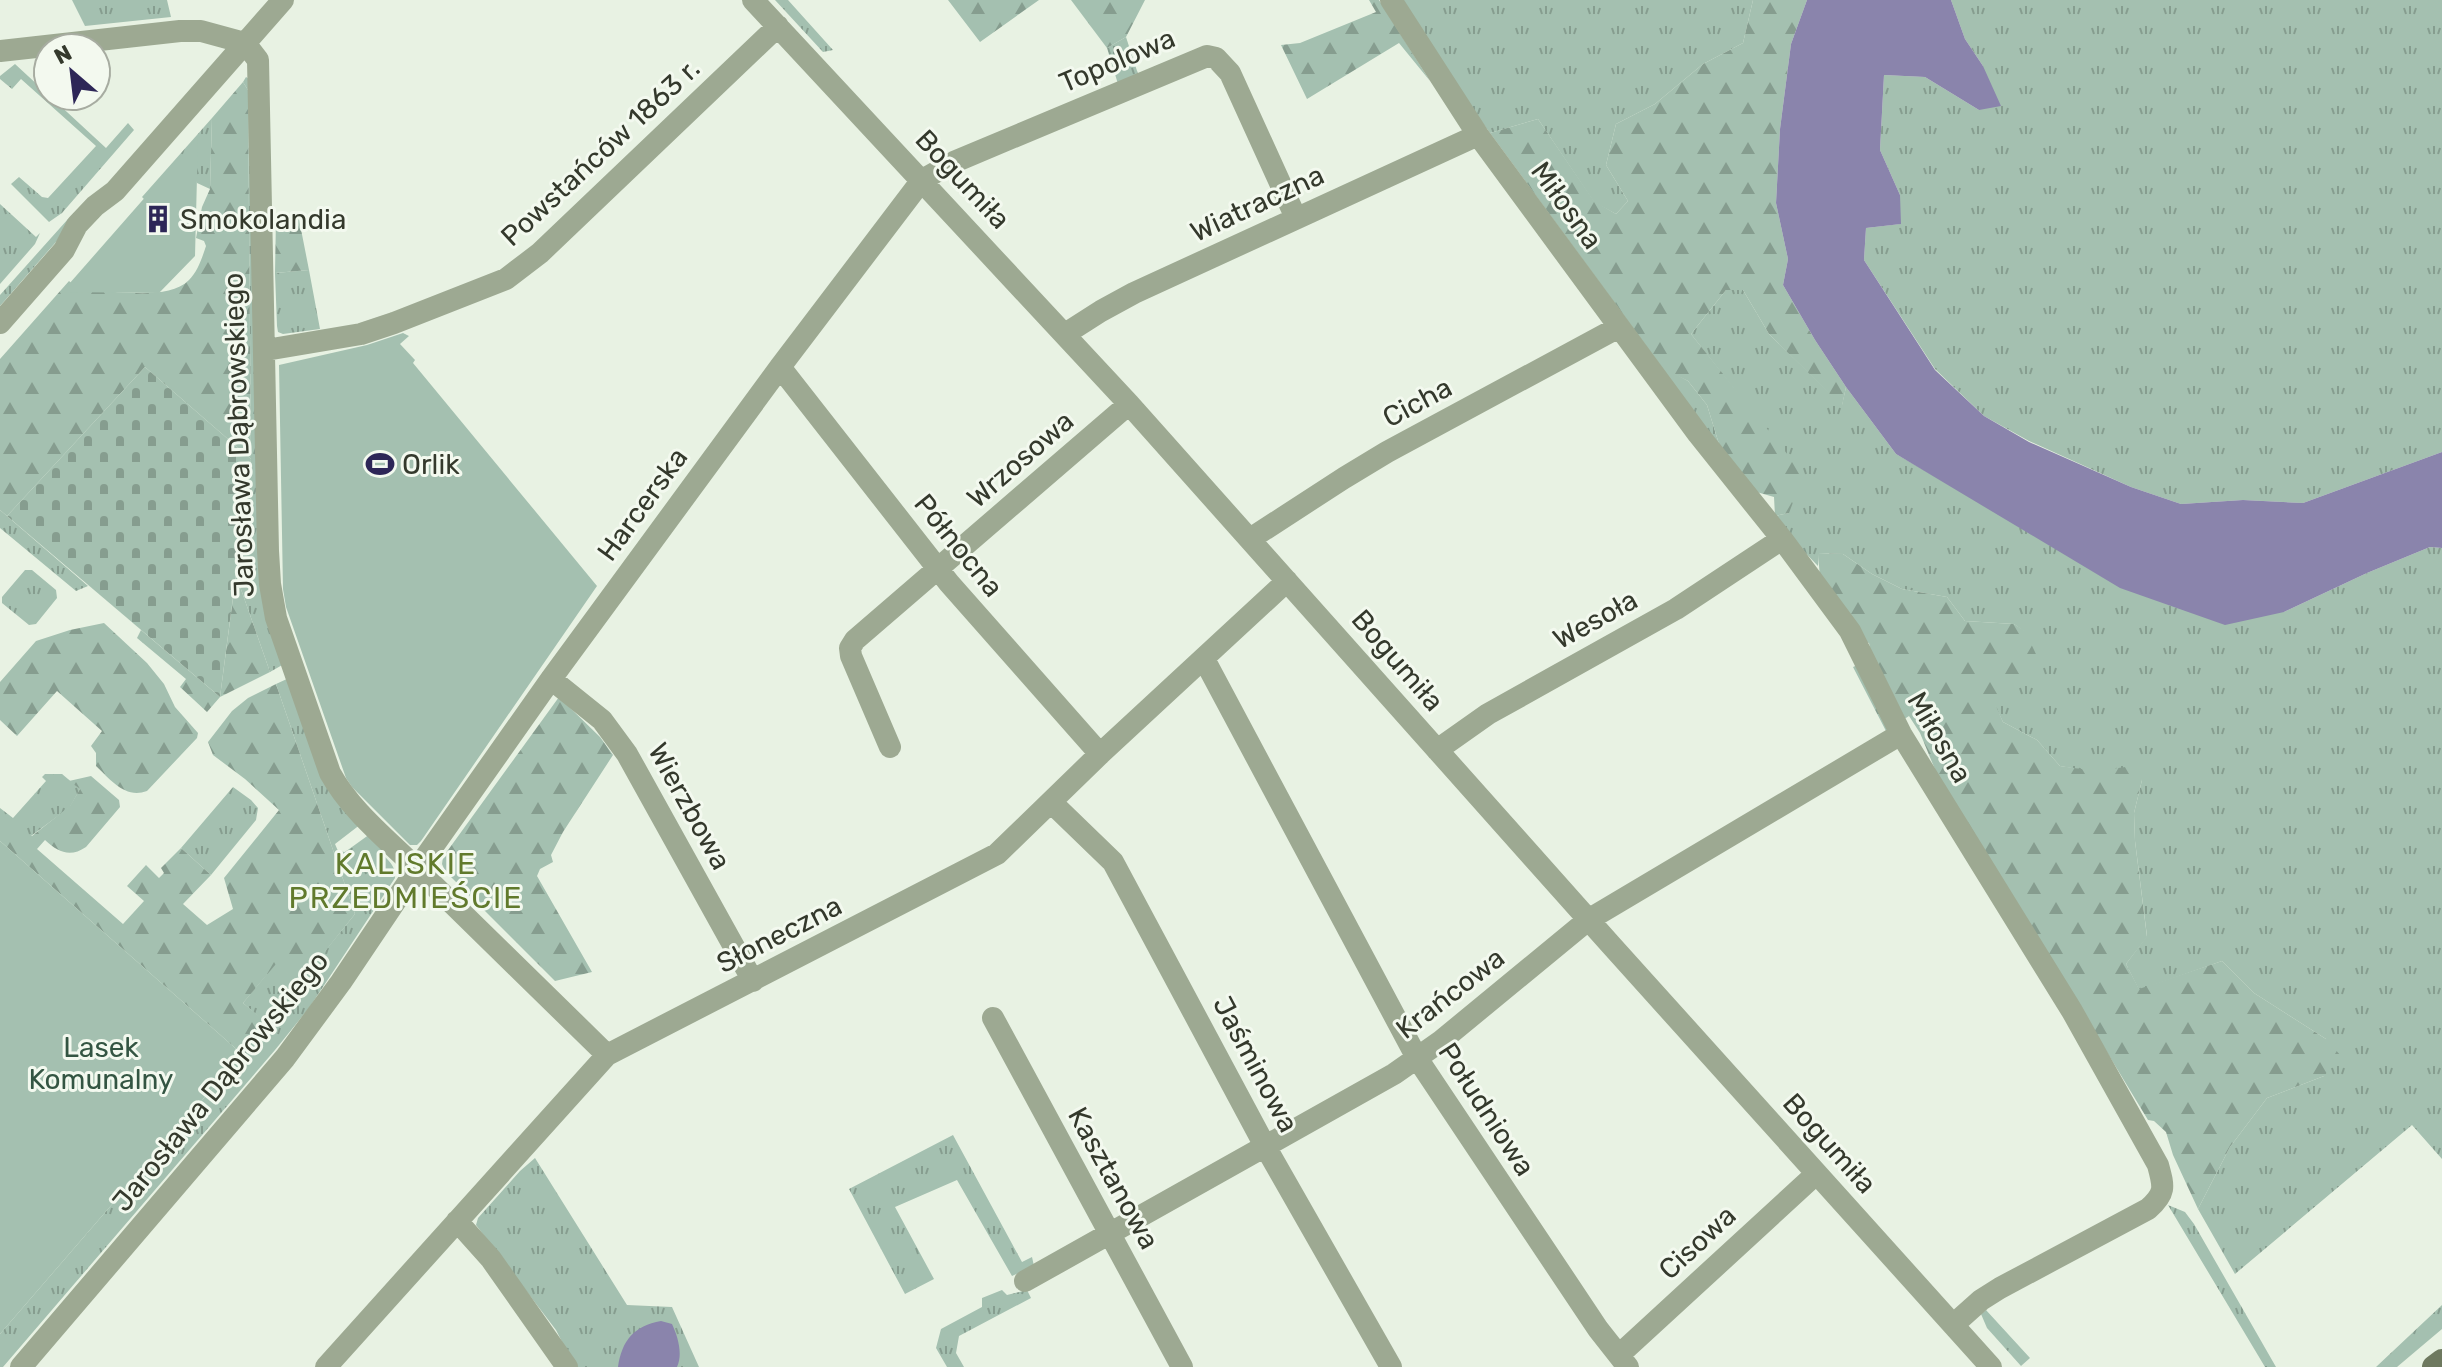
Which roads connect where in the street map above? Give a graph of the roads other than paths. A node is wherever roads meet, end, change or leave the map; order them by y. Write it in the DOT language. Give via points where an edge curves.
graph roads {
  1 [pos="283,0"];
  2 [pos="753,0"];
  3 [pos="1391,0"];
  4 [pos="778,26"];
  5 [pos="245,43"];
  6 [pos="0,51"];
  7 [pos="1478,135"];
  8 [pos="922,180"];
  9 [pos="1296,218"];
  10 [pos="0,323"];
  11 [pos="1619,327"];
  12 [pos="1065,334"];
  13 [pos="266,350"];
  14 [pos="780,367"];
  15 [pos="1129,404"];
  16 [pos="1250,539"];
  17 [pos="1782,539"];
  18 [pos="939,568"];
  19 [pos="1287,581"];
  20 [pos="1204,659"];
  21 [pos="551,679"];
  22 [pos="1901,734"];
  23 [pos="890,747"];
  24 [pos="1437,750"];
  25 [pos="1100,754"];
  26 [pos="1052,803"];
  27 [pos="417,869"];
  28 [pos="1588,920"];
  29 [pos="753,981"];
  30 [pos="993,1018"];
  31 [pos="607,1055"];
  32 [pos="1417,1058"];
  33 [pos="1265,1146"];
  34 [pos="1816,1174"];
  35 [pos="457,1221"];
  36 [pos="1110,1233"];
  37 [pos="1025,1281"];
  38 [pos="1953,1325"];
  39 [pos="1623,1361"];
  40 [pos="2442,1361"];
  41 [pos="333,1364"];
  42 [pos="21,1367"];
  43 [pos="567,1367"];
  44 [pos="1182,1367"];
  45 [pos="1391,1367"];
  46 [pos="1991,1367"];
  47 [pos="2434,1367"];
  1 -- 5 [label="street"];
  2 -- 4 [label="street, Bogumiła"];
  3 -- 7 [label="street, Miłosna"];
  4 -- 8 [label="street, Bogumiła"];
  4 -- 13 [label="street, Powstańców 1863 r." via="540,253 506,279 361,334"];
  5 -- 6 [label="street" via="180,31"];
  5 -- 10 [label="street" via="115,191 77,225 64,250"];
  5 -- 13 [label="street, Jarosława Dąbrowskiego" via="258,60"];
  7 -- 9 [label="street, Wiatraczna"];
  7 -- 11 [label="street, Miłosna"];
  8 -- 9 [label="street, Topolowa" via="1207,56 1230,73"];
  8 -- 12 [label="street, Bogumiła"];
  8 -- 14 [label="street, Harcerska"];
  9 -- 12 [label="street, Wiatraczna" via="1134,293"];
  11 -- 16 [label="street, Cicha" via="1387,452"];
  11 -- 17 [label="street, Miłosna"];
  12 -- 15 [label="street, Bogumiła"];
  13 -- 27 [label="street, Jarosława Dąbrowskiego" via="269,569 276,618 330,773 353,806"];
  14 -- 18 [label="street, Północna"];
  14 -- 21 [label="street, Harcerska"];
  15 -- 16 [label="street, Bogumiła"];
  15 -- 18 [label="street, Wrzosowa"];
  16 -- 19 [label="street, Bogumiła"];
  17 -- 22 [label="street, Miłosna" via="1850,631"];
  17 -- 24 [label="street, Wesoła" via="1676,609 1488,714"];
  18 -- 23 [label="street, Wrzosowa" via="850,648"];
  18 -- 25 [label="street, Północna"];
  19 -- 20 [label="street, Słoneczna"];
  19 -- 24 [label="street, Bogumiła"];
  20 -- 25 [label="street, Słoneczna"];
  20 -- 32 [label="street, Południowa"];
  21 -- 27 [label="street, Harcerska"];
  21 -- 29 [label="street, Wierzbowa" via="602,720 627,754"];
  22 -- 28 [label="street, Krańcowa"];
  22 -- 38 [label="street, Miłosna" via="2072,1011 2148,1145 2164,1184 2160,1198 2148,1209 2000,1288"];
  24 -- 28 [label="street, Bogumiła"];
  25 -- 26 [label="street, Słoneczna"];
  26 -- 29 [label="street, Słoneczna" via="997,854"];
  26 -- 33 [label="street, Jaśminowa" via="1113,862"];
  27 -- 31 [label="street"];
  27 -- 42 [label="street, Jarosława Dąbrowskiego" via="285,1058"];
  28 -- 32 [label="street, Krańcowa"];
  28 -- 34 [label="street, Bogumiła"];
  29 -- 31 [label="street, Słoneczna"];
  30 -- 36 [label="street, Kasztanowa"];
  31 -- 35 [label="street, Słoneczna"];
  32 -- 33 [label="street, Krańcowa"];
  32 -- 39 [label="street, Południowa"];
  33 -- 36 [label="street, Krańcowa"];
  33 -- 45 [label="street, Jaśminowa"];
  34 -- 38 [label="street, Bogumiła"];
  34 -- 39 [label="street, Cisowa"];
  35 -- 41 [label="street, Słoneczna"];
  35 -- 43 [label="street" via="491,1259"];
  36 -- 37 [label="street, Krańcowa"];
  36 -- 44 [label="street, Kasztanowa"];
  38 -- 46 [label="street, Bogumiła"];
  40 -- 47 [label="main road"];
}
